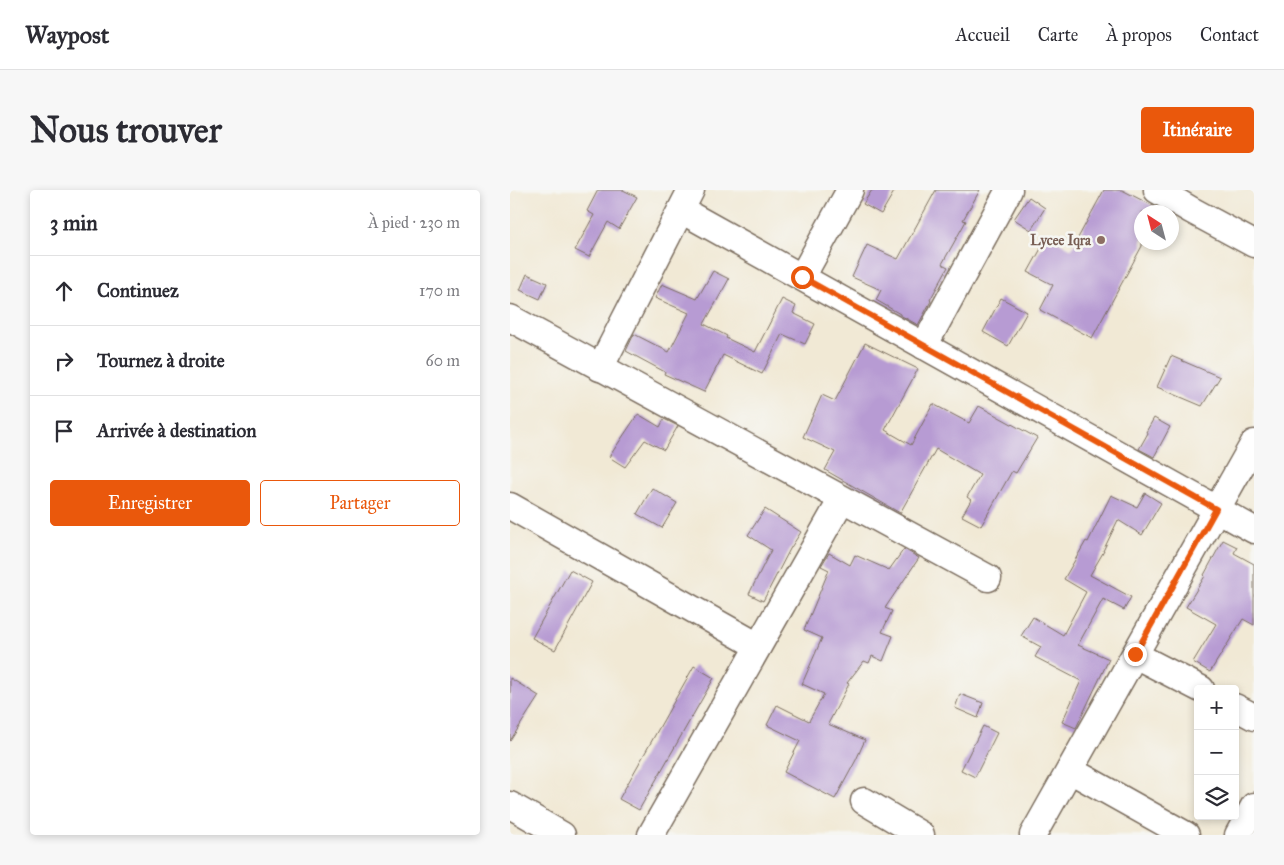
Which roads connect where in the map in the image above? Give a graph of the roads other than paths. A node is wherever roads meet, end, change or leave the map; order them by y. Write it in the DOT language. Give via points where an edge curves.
graph roads {
  1 [pos="850,190"];
  2 [pos="1009,190"];
  3 [pos="1157,190"];
  4 [pos="686,200"];
  5 [pos="1254,244"];
  6 [pos="802,277"];
  7 [pos="510,318"];
  8 [pos="924,346"];
  9 [pos="600,368"];
  10 [pos="1254,443"];
  11 [pos="842,499"];
  12 [pos="510,506"];
  13 [pos="1216,509"];
  14 [pos="1254,530"];
  15 [pos="988,578"];
  16 [pos="758,646"];
  17 [pos="1135,654"];
  18 [pos="1194,685"];
  19 [pos="1239,709"];
  20 [pos="1254,717"];
  21 [pos="1070,770"];
  22 [pos="864,801"];
  23 [pos="510,805"];
  24 [pos="1254,806"];
  25 [pos="562,835"];
  26 [pos="652,835"];
  27 [pos="922,835"];
  28 [pos="1033,835"];
  29 [pos="1186,835"];
  30 [pos="1238,835"];
  1 -- 6 [label="street"];
  2 -- 8 [label="street"];
  3 -- 5 [label="street"];
  4 -- 6 [label="street"];
  4 -- 9 [label="street"];
  6 -- 8 [label="street"];
  7 -- 9 [label="street"];
  8 -- 13 [label="street"];
  9 -- 11 [label="street"];
  10 -- 13 [label="street"];
  11 -- 15 [label="street"];
  11 -- 16 [label="street"];
  12 -- 16 [label="street"];
  13 -- 14 [label="street"];
  13 -- 17 [label="street"];
  16 -- 26 [label="street"];
  17 -- 18 [label="street"];
  17 -- 21 [label="street"];
  19 -- 20 [label="street"];
  21 -- 28 [label="street"];
  21 -- 29 [label="street"];
  22 -- 27 [label="street"];
  23 -- 25 [label="street"];
  24 -- 30 [label="street"];
}
